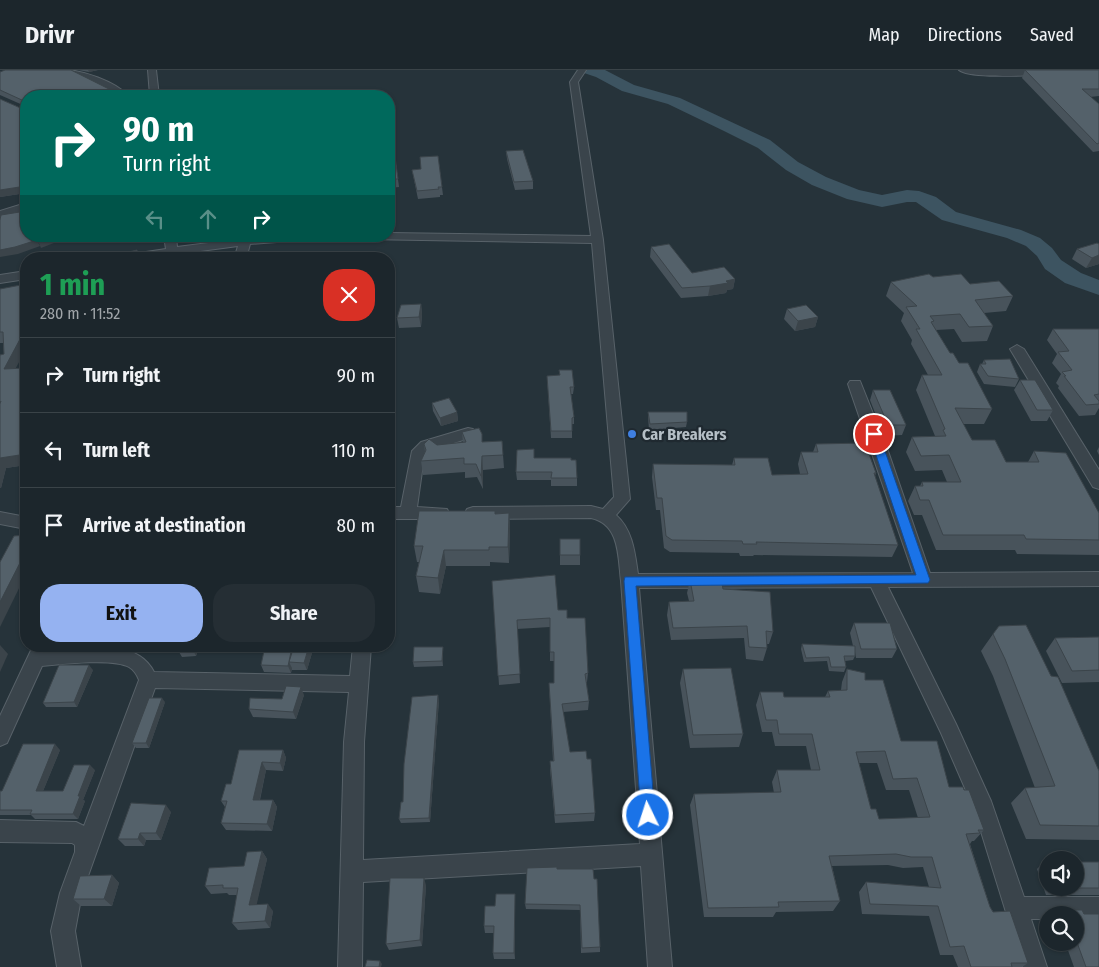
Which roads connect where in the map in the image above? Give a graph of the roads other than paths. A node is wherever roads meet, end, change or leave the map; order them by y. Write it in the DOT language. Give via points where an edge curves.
graph roads {
  1 [pos="67,70"];
  2 [pos="152,70"];
  3 [pos="582,70"];
  4 [pos="963,70"];
  5 [pos="1051,71"];
  6 [pos="114,90"];
  7 [pos="154,90"];
  8 [pos="20,208"];
  9 [pos="0,215"];
  10 [pos="395,237"];
  11 [pos="597,240"];
  12 [pos="233,242"];
  13 [pos="186,252"];
  14 [pos="20,276"];
  15 [pos="0,279"];
  16 [pos="1017,349"];
  17 [pos="855,384"];
  18 [pos="468,433"];
  19 [pos="1099,483"];
  20 [pos="395,513"];
  21 [pos="408,513"];
  22 [pos="606,516"];
  23 [pos="0,518"];
  24 [pos="20,522"];
  25 [pos="1099,579"];
  26 [pos="876,580"];
  27 [pos="924,580"];
  28 [pos="630,581"];
  29 [pos="40,652"];
  30 [pos="362,652"];
  31 [pos="148,680"];
  32 [pos="359,684"];
  33 [pos="0,737"];
  34 [pos="0,831"];
  35 [pos="86,852"];
  36 [pos="651,854"];
  37 [pos="352,872"];
  38 [pos="1017,908"];
  39 [pos="1099,908"];
  40 [pos="68,967"];
  41 [pos="350,967"];
  42 [pos="660,967"];
  43 [pos="1035,967"];
  1 -- 6 [label="street"];
  2 -- 7 [label="street"];
  3 -- 11 [label="street" via="574,82"];
  4 -- 5 [label="street" via="993,73"];
  8 -- 9 [label="street"];
  10 -- 11 [label="street"];
  11 -- 22 [label="street" via="622,499"];
  12 -- 13 [label="street"];
  14 -- 15 [label="street"];
  16 -- 19 [label="street"];
  17 -- 27 [label="street"];
  18 -- 21 [label="street" via="420,450"];
  20 -- 21 [label="street"];
  21 -- 22 [label="street" via="591,512"];
  22 -- 28 [label="street" via="617,526 623,538"];
  23 -- 24 [label="street"];
  25 -- 27 [label="street"];
  26 -- 27 [label="street"];
  26 -- 28 [label="street"];
  26 -- 38 [label="street" via="984,808"];
  28 -- 36 [label="street"];
  29 -- 31 [label="street" via="117,656 133,660 144,669"];
  29 -- 33 [label="street"];
  30 -- 32 [label="street"];
  31 -- 32 [label="street"];
  31 -- 35 [label="street"];
  32 -- 37 [label="street" via="354,742"];
  34 -- 35 [label="street" via="76,833 85,840"];
  35 -- 40 [label="street" via="63,931"];
  36 -- 37 [label="street"];
  36 -- 42 [label="street"];
  37 -- 41 [label="street"];
  38 -- 39 [label="street"];
  38 -- 43 [label="street"];
}
